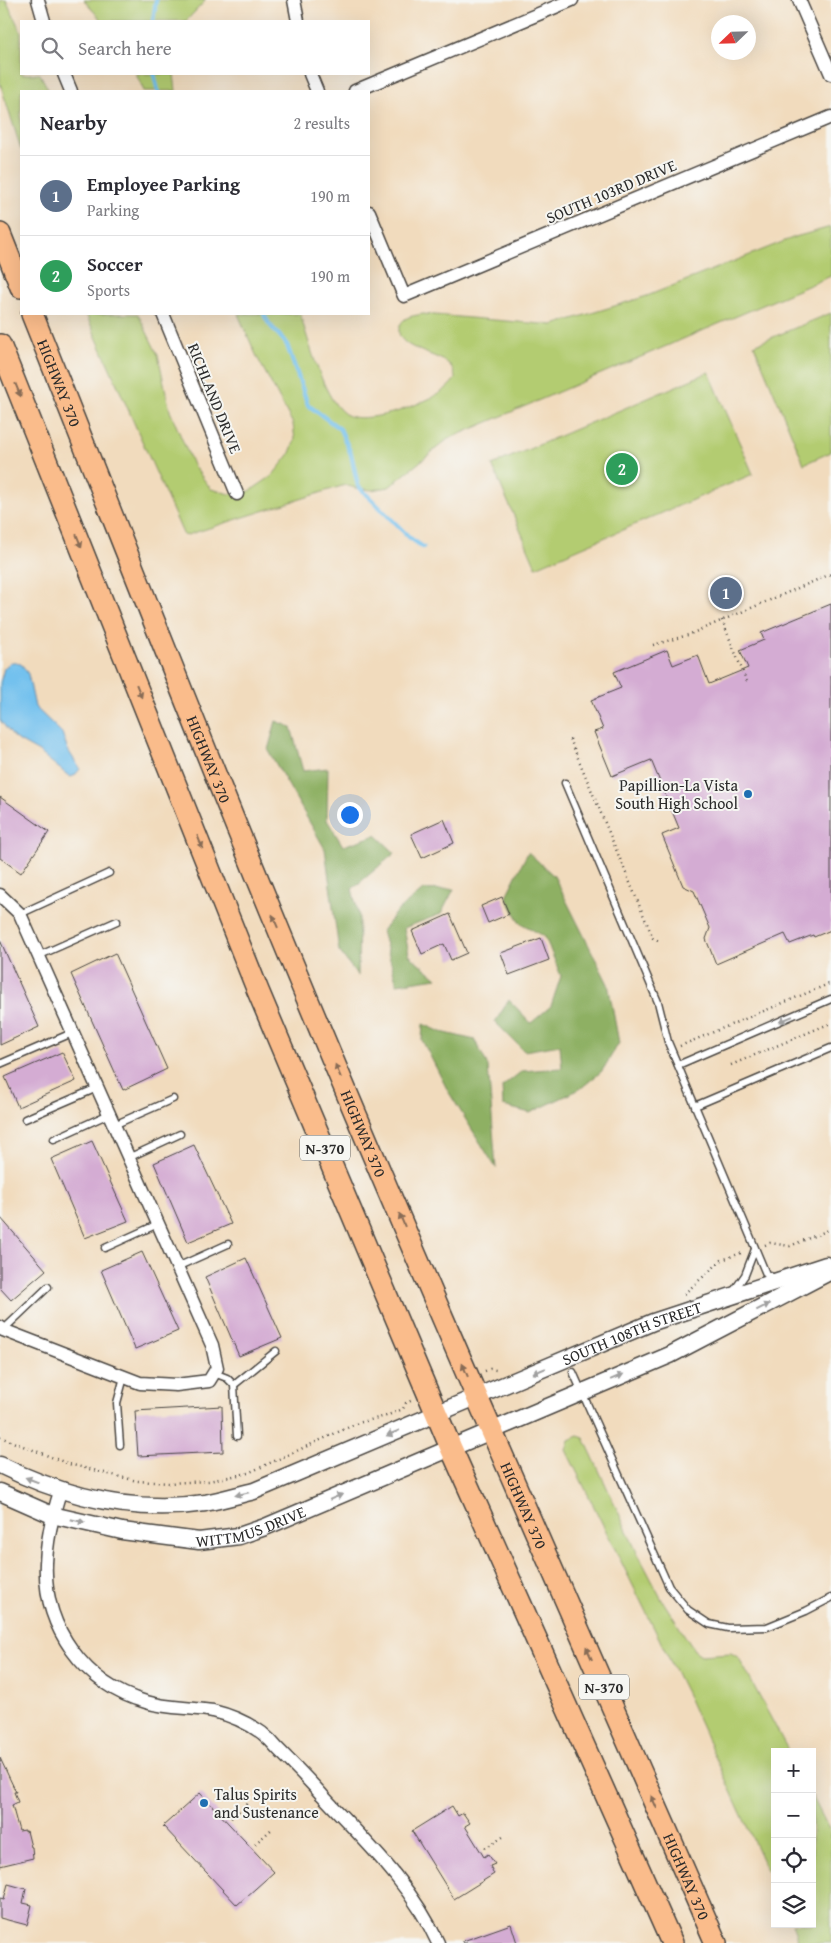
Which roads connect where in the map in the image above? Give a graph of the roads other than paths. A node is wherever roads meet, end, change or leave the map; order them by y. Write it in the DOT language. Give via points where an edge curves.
graph roads {
  1 [pos="38,0"];
  2 [pos="294,0"];
  3 [pos="572,0"];
  4 [pos="799,0"];
  5 [pos="44,20"];
  6 [pos="298,20"];
  7 [pos="831,74"];
  8 [pos="64,75"];
  9 [pos="310,75"];
  10 [pos="71,90"];
  11 [pos="317,90"];
  12 [pos="357,90"];
  13 [pos="831,117"];
  14 [pos="370,214"];
  15 [pos="0,234"];
  16 [pos="20,284"];
  17 [pos="32,315"];
  18 [pos="163,315"];
  19 [pos="0,345"];
  20 [pos="237,494"];
  21 [pos="565,784"];
  22 [pos="109,873"];
  23 [pos="0,895"];
  24 [pos="20,914"];
  25 [pos="117,921"];
  26 [pos="38,956"];
  27 [pos="831,999"];
  28 [pos="72,1033"];
  29 [pos="831,1048"];
  30 [pos="0,1064"];
  31 [pos="678,1065"];
  32 [pos="97,1088"];
  33 [pos="173,1099"];
  34 [pos="695,1106"];
  35 [pos="25,1119"];
  36 [pos="111,1120"];
  37 [pos="180,1134"];
  38 [pos="54,1139"];
  39 [pos="128,1158"];
  40 [pos="158,1224"];
  41 [pos="228,1244"];
  42 [pos="105,1248"];
  43 [pos="755,1249"];
  44 [pos="831,1263"];
  45 [pos="177,1267"];
  46 [pos="831,1272"];
  47 [pos="783,1279"];
  48 [pos="48,1287"];
  49 [pos="728,1297"];
  50 [pos="1,1330"];
  51 [pos="276,1352"];
  52 [pos="573,1372"];
  53 [pos="214,1373"];
  54 [pos="124,1377"];
  55 [pos="234,1385"];
  56 [pos="582,1392"];
  57 [pos="477,1397"];
  58 [pos="438,1414"];
  59 [pos="492,1431"];
  60 [pos="238,1436"];
  61 [pos="120,1445"];
  62 [pos="451,1448"];
  63 [pos="0,1465"];
  64 [pos="61,1489"];
  65 [pos="0,1492"];
  66 [pos="52,1515"];
  67 [pos="831,1598"];
  68 [pos="438,1943"];
  69 [pos="672,1943"];
  70 [pos="716,1943"];
  1 -- 5 [label="street"];
  2 -- 6 [label="street"];
  3 -- 12 [label="street"];
  4 -- 7 [label="street"];
  8 -- 10 [label="street"];
  9 -- 11 [label="street"];
  13 -- 14 [label="street, SOUTH 103RD DRIVE" via="404,296"];
  15 -- 16 [label="highway"];
  57 -- 17 [label="highway, HIGHWAY 370 / N-370, one-way" via="266,899"];
  18 -- 20 [label="street, RICHLAND DRIVE"];
  19 -- 58 [label="highway, N-370, one-way" via="258,990"];
  21 -- 31 [label="lane" via="658,1002"];
  22 -- 24 [label="lane"];
  23 -- 24 [label="street"];
  24 -- 26 [label="street"];
  25 -- 26 [label="lane"];
  26 -- 28 [label="street"];
  27 -- 31 [label="lane, one-way"];
  28 -- 30 [label="lane"];
  28 -- 32 [label="street"];
  29 -- 34 [label="lane"];
  31 -- 34 [label="lane"];
  32 -- 35 [label="lane"];
  32 -- 36 [label="street"];
  33 -- 36 [label="lane"];
  34 -- 43 [label="lane"];
  36 -- 38 [label="lane"];
  36 -- 39 [label="street"];
  37 -- 39 [label="lane"];
  39 -- 40 [label="street"];
  40 -- 42 [label="lane"];
  40 -- 45 [label="street"];
  41 -- 45 [label="lane"];
  43 -- 47 [label="lane" via="766,1274 770,1278"];
  43 -- 49 [label="lane" via="745,1275"];
  44 -- 47 [label="street, SOUTH 108TH STREET"];
  45 -- 53 [label="street" via="212,1345 217,1368"];
  56 -- 46 [label="street, SOUTH 108TH STREET, one-way" via="670,1355"];
  47 -- 49 [label="street, SOUTH 108TH STREET"];
  48 -- 50 [label="lane"];
  49 -- 57 [label="street, SOUTH 108TH STREET, one-way" via="653,1322"];
  50 -- 54 [label="street"];
  51 -- 55 [label="lane"];
  52 -- 56 [label="lane"];
  53 -- 54 [label="street" via="209,1380 176,1385 140,1383"];
  53 -- 55 [label="lane"];
  54 -- 61 [label="lane" via="117,1403"];
  55 -- 60 [label="lane"];
  56 -- 59 [label="street, SOUTH 108TH STREET"];
  56 -- 67 [label="lane" via="669,1587 688,1610 710,1624 749,1628 767,1626"];
  57 -- 58 [label="street, SOUTH 108TH STREET"];
  57 -- 59 [label="highway, HIGHWAY 370 / N-370"];
  58 -- 62 [label="highway, N-370"];
  58 -- 64 [label="street, WITTMUS DRIVE, one-way" via="254,1492 205,1503 165,1506 123,1503 81,1497"];
  59 -- 62 [label="street, WITTMUS DRIVE"];
  70 -- 59 [label="highway, HIGHWAY 370 / N-370, one-way"];
  66 -- 62 [label="street, WITTMUS DRIVE, one-way" via="122,1531 199,1541 239,1536"];
  62 -- 69 [label="highway, N-370"];
  64 -- 63 [label="street, WITTMUS DRIVE, one-way" via="30,1480"];
  64 -- 66 [label="street"];
  65 -- 66 [label="street, WITTMUS DRIVE"];
  66 -- 68 [label="street" via="46,1563 47,1588 52,1612 74,1655 110,1688 134,1699 159,1706 213,1711 262,1733 402,1882"];
}
